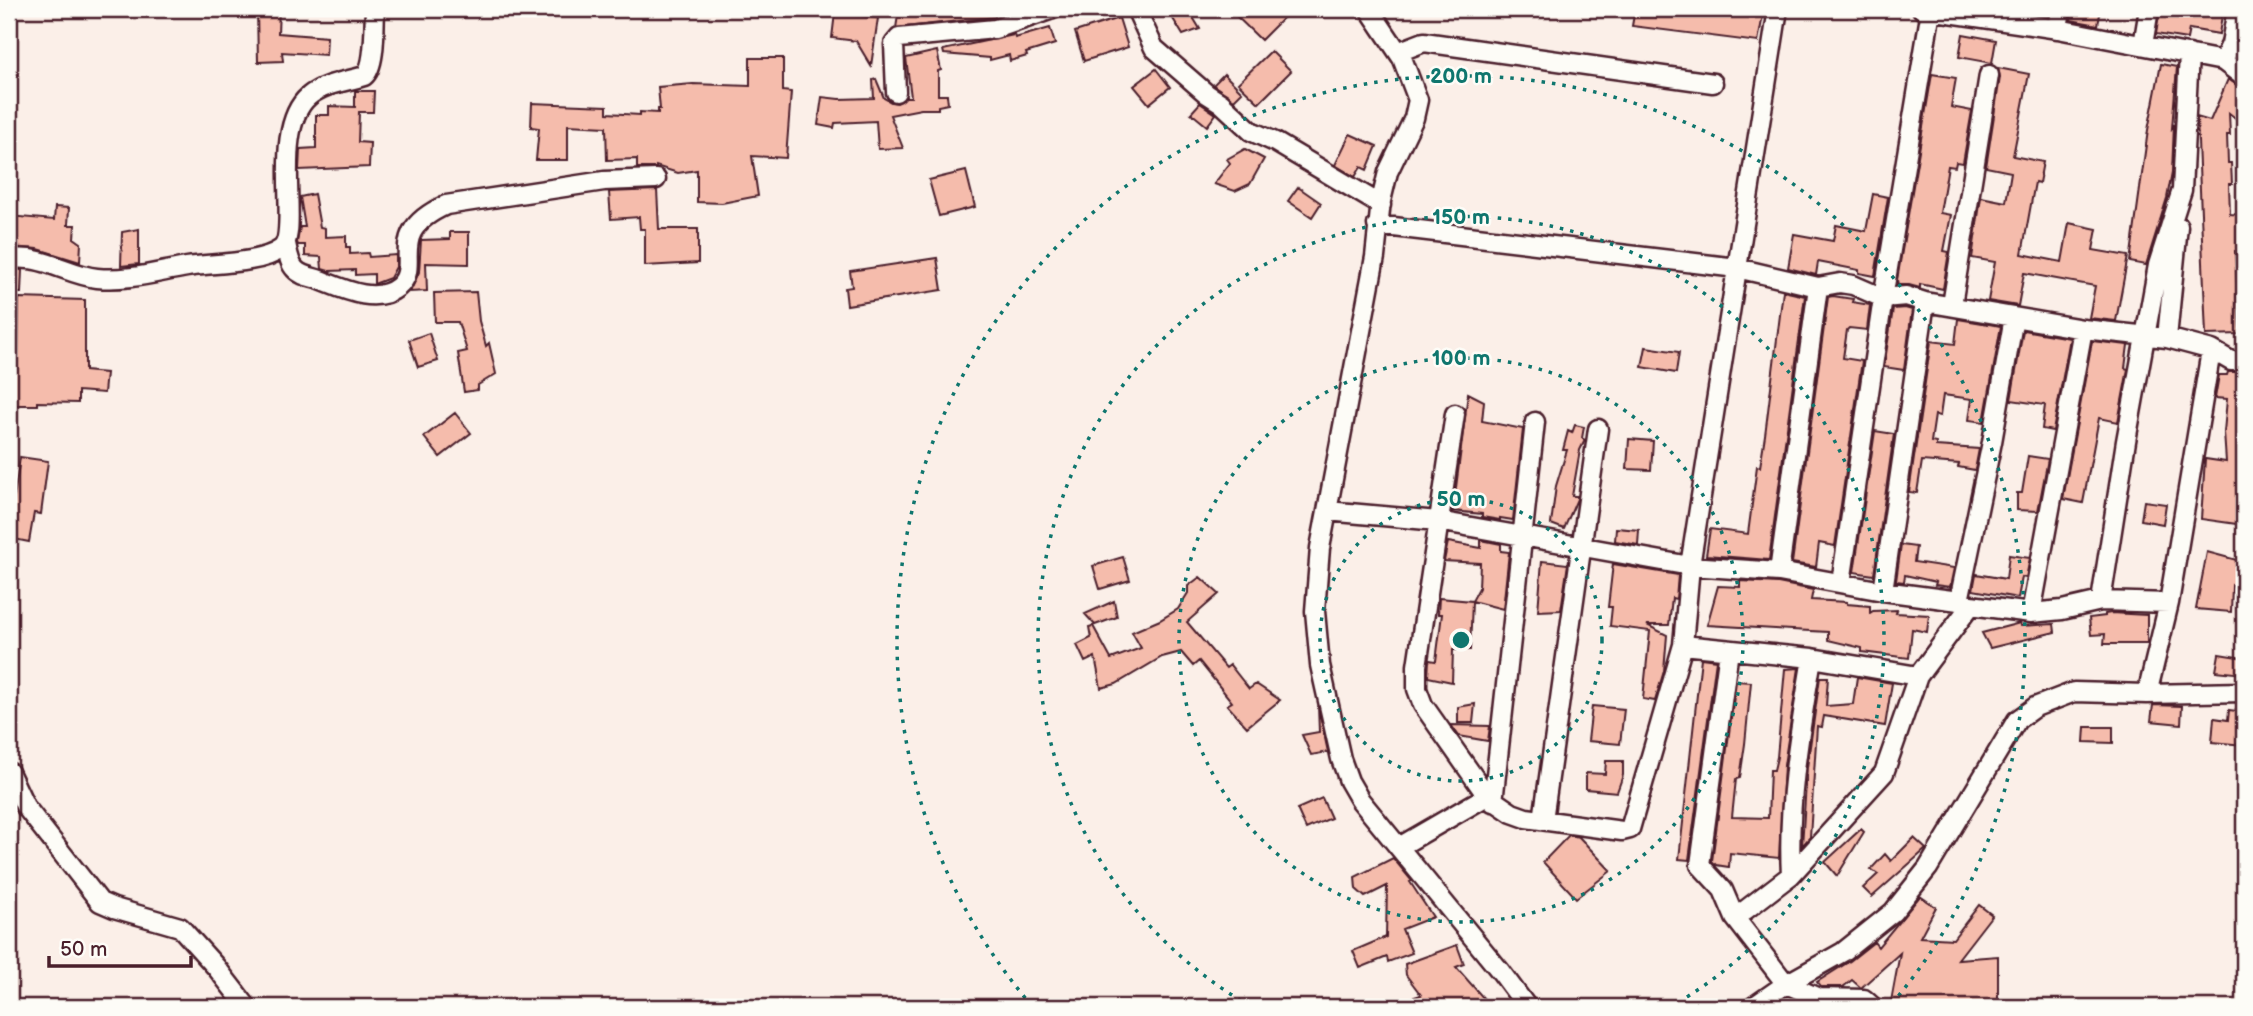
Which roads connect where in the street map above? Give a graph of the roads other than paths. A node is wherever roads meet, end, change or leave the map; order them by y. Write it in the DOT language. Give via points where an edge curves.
graph roads {
  1 [pos="375,9"];
  2 [pos="1053,9"];
  3 [pos="1136,9"];
  4 [pos="1369,9"];
  5 [pos="1778,9"];
  6 [pos="1926,9"];
  7 [pos="2061,9"];
  8 [pos="2149,9"];
  9 [pos="2236,9"];
  10 [pos="1973,12"];
  11 [pos="2058,29"];
  12 [pos="2143,45"];
  13 [pos="1398,52"];
  14 [pos="2189,54"];
  15 [pos="2223,61"];
  16 [pos="1989,75"];
  17 [pos="2244,77"];
  18 [pos="1713,83"];
  19 [pos="896,92"];
  20 [pos="656,179"];
  21 [pos="2182,190"];
  22 [pos="1381,205"];
  23 [pos="1377,225"];
  24 [pos="286,244"];
  25 [pos="9,258"];
  26 [pos="1737,268"];
  27 [pos="1818,287"];
  28 [pos="1883,298"];
  29 [pos="1924,302"];
  30 [pos="1952,305"];
  31 [pos="2014,317"];
  32 [pos="2083,329"];
  33 [pos="2144,337"];
  34 [pos="2167,338"];
  35 [pos="2211,351"];
  36 [pos="2244,361"];
  37 [pos="1455,414"];
  38 [pos="1535,422"];
  39 [pos="1598,429"];
  40 [pos="1327,511"];
  41 [pos="1438,521"];
  42 [pos="1524,536"];
  43 [pos="1580,547"];
  44 [pos="1690,566"];
  45 [pos="1779,572"];
  46 [pos="1841,583"];
  47 [pos="1883,592"];
  48 [pos="2101,601"];
  49 [pos="1965,603"];
  50 [pos="2169,603"];
  51 [pos="2031,613"];
  52 [pos="1683,645"];
  53 [pos="1729,650"];
  54 [pos="1812,659"];
  55 [pos="1918,676"];
  56 [pos="2244,692"];
  57 [pos="2147,694"];
  58 [pos="9,772"];
  59 [pos="1490,799"];
  60 [pos="1543,820"];
  61 [pos="1399,847"];
  62 [pos="1791,875"];
  63 [pos="1735,918"];
  64 [pos="1786,984"];
  65 [pos="247,1007"];
  66 [pos="1527,1007"];
  67 [pos="1753,1007"];
  68 [pos="1873,1007"];
  1 -- 24 [label="street" via="369,73 309,96 293,121 286,174"];
  2 -- 19 [label="street" via="995,29 899,38 894,44"];
  3 -- 22 [label="street" via="1154,48 1251,131"];
  4 -- 13 [label="street"];
  5 -- 26 [label="street"];
  6 -- 10 [label="street"];
  6 -- 28 [label="street"];
  7 -- 11 [label="street"];
  8 -- 12 [label="street"];
  9 -- 15 [label="street" via="2231,44"];
  10 -- 11 [label="street"];
  11 -- 12 [label="street"];
  12 -- 14 [label="street"];
  13 -- 18 [label="street" via="1424,42"];
  13 -- 22 [label="street" via="1418,100 1388,172"];
  14 -- 15 [label="street"];
  14 -- 21 [label="street"];
  15 -- 17 [label="street"];
  16 -- 30 [label="street"];
  20 -- 24 [label="street" via="604,181 446,205 429,213 412,230 407,239 407,274 387,293 340,289 301,273 291,263"];
  21 -- 33 [label="street" via="2158,265"];
  21 -- 34 [label="street"];
  22 -- 23 [label="street"];
  23 -- 26 [label="street"];
  23 -- 40 [label="street" via="1376,257"];
  24 -- 25 [label="street" via="265,257 122,279 94,278 35,260"];
  26 -- 27 [label="street"];
  26 -- 44 [label="street"];
  27 -- 28 [label="street" via="1853,285"];
  27 -- 45 [label="street"];
  28 -- 29 [label="street" via="1906,296"];
  28 -- 46 [label="street"];
  29 -- 30 [label="street"];
  29 -- 47 [label="street"];
  30 -- 31 [label="street"];
  31 -- 32 [label="street"];
  31 -- 49 [label="street"];
  32 -- 33 [label="street"];
  32 -- 51 [label="street"];
  33 -- 34 [label="street"];
  33 -- 48 [label="street"];
  34 -- 35 [label="street"];
  35 -- 36 [label="street"];
  35 -- 50 [label="street"];
  37 -- 41 [label="street"];
  38 -- 42 [label="street"];
  39 -- 43 [label="street"];
  40 -- 41 [label="street"];
  40 -- 61 [label="street" via="1315,611 1329,712 1349,781"];
  41 -- 42 [label="street"];
  41 -- 59 [label="street" via="1416,689"];
  42 -- 43 [label="street"];
  42 -- 59 [label="street"];
  43 -- 44 [label="street"];
  43 -- 60 [label="street"];
  44 -- 45 [label="street"];
  44 -- 52 [label="street"];
  45 -- 46 [label="street"];
  46 -- 47 [label="street"];
  47 -- 49 [label="street"];
  48 -- 50 [label="street"];
  48 -- 51 [label="street"];
  49 -- 51 [label="street"];
  49 -- 55 [label="street"];
  50 -- 57 [label="street"];
  52 -- 53 [label="street"];
  52 -- 60 [label="street" via="1630,829"];
  53 -- 54 [label="street"];
  53 -- 63 [label="street" via="1700,865 1723,890"];
  54 -- 55 [label="street"];
  54 -- 62 [label="street" via="1790,821"];
  55 -- 62 [label="street" via="1884,773"];
  56 -- 57 [label="street"];
  57 -- 64 [label="street" via="2074,692 2035,707 2017,720 1928,868 1893,912 1843,952"];
  58 -- 65 [label="street" via="25,806 100,902 180,927"];
  59 -- 60 [label="street" via="1526,818"];
  59 -- 61 [label="street"];
  61 -- 66 [label="street"];
  62 -- 63 [label="street"];
  63 -- 64 [label="street"];
  64 -- 67 [label="street"];
  64 -- 68 [label="street" via="1819,998 1864,999"];
}
